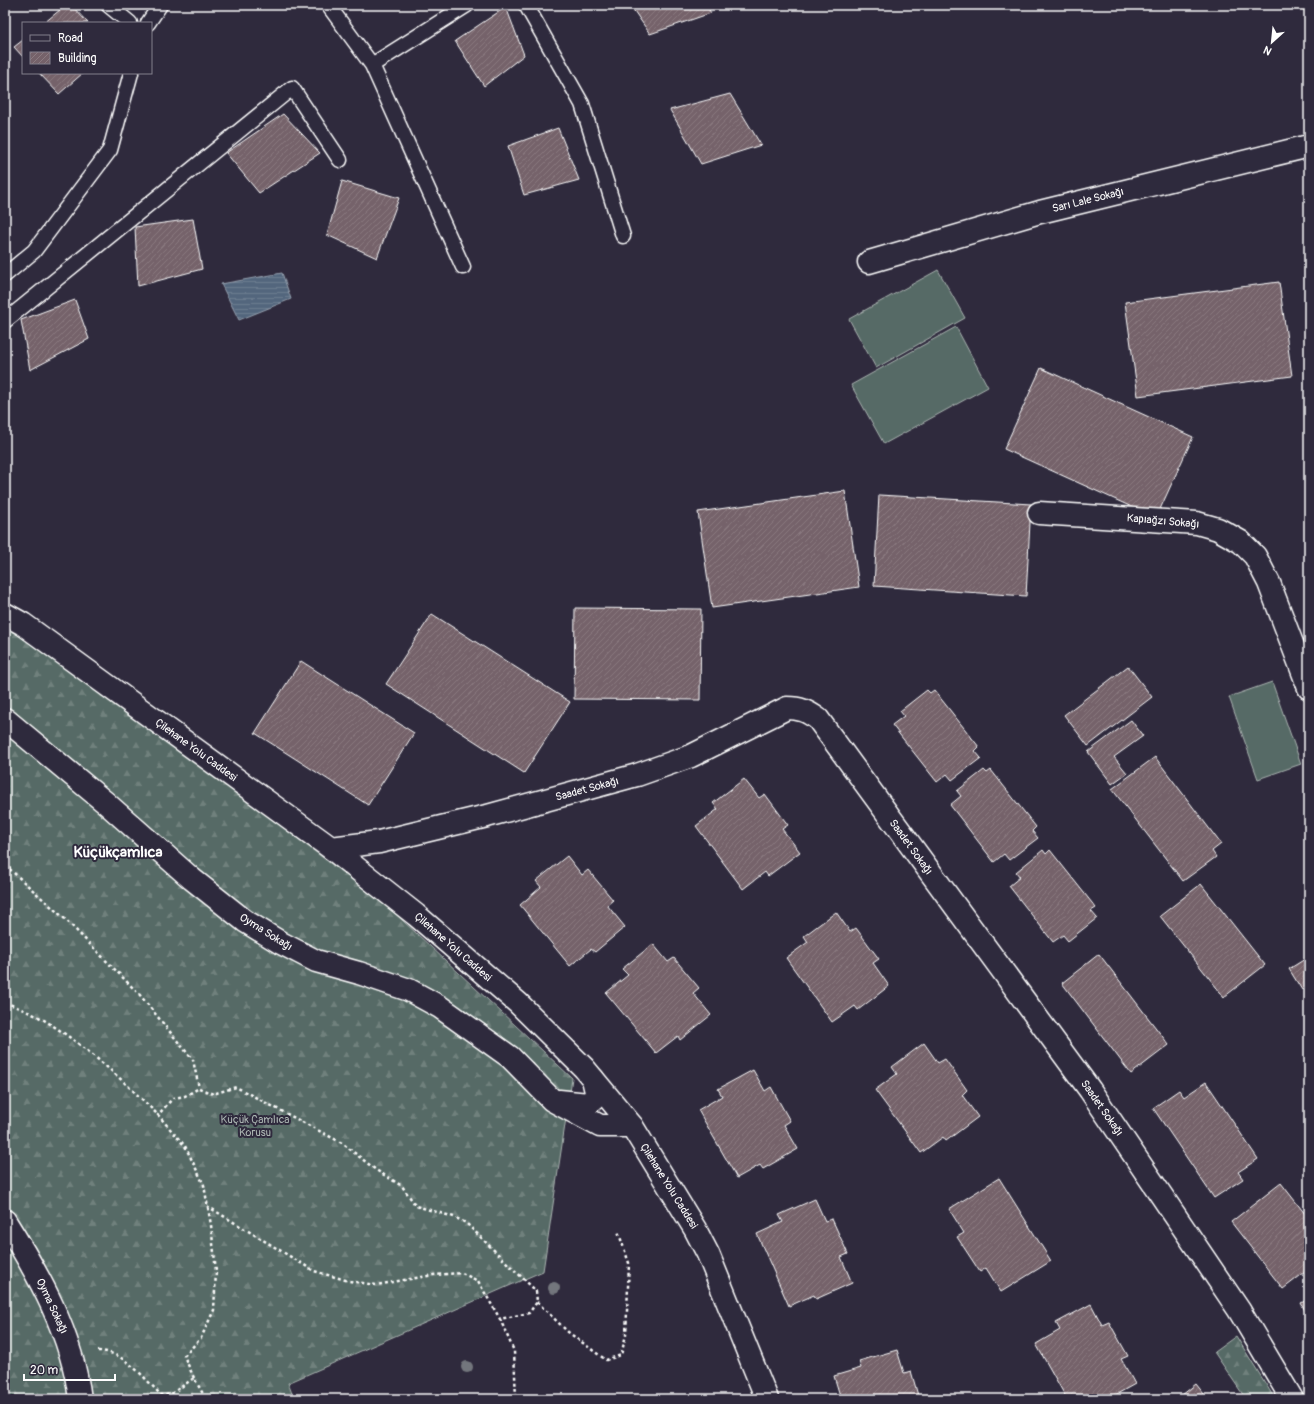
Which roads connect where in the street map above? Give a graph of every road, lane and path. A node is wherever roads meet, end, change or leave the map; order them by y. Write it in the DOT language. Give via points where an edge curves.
graph roads {
  1 [pos="108,5"];
  2 [pos="160,5"];
  3 [pos="328,5"];
  4 [pos="467,5"];
  5 [pos="526,5"];
  6 [pos="129,22"];
  7 [pos="149,22"];
  8 [pos="372,64"];
  9 [pos="131,74"];
  10 [pos="1309,146"];
  11 [pos="340,160"];
  12 [pos="623,236"];
  13 [pos="869,262"];
  14 [pos="462,267"];
  15 [pos="5,275"];
  16 [pos="5,321"];
  17 [pos="1039,513"];
  18 [pos="5,614"];
  19 [pos="1309,688"];
  20 [pos="5,719"];
  21 [pos="331,848"];
  22 [pos="5,866"];
  23 [pos="5,1002"];
  24 [pos="593,1079"];
  25 [pos="199,1088"];
  26 [pos="552,1100"];
  27 [pos="158,1114"];
  28 [pos="632,1126"];
  29 [pos="207,1206"];
  30 [pos="5,1221"];
  31 [pos="618,1231"];
  32 [pos="537,1302"];
  33 [pos="500,1319"];
  34 [pos="73,1359"];
  35 [pos="194,1378"];
  36 [pos="80,1399"];
  37 [pos="206,1399"];
  38 [pos="516,1399"];
  39 [pos="767,1399"];
  40 [pos="1292,1399"];
  1 -- 6 [label="lane"];
  2 -- 7 [label="lane"];
  3 -- 8 [label="lane"];
  4 -- 8 [label="lane"];
  5 -- 12 [label="lane" via="582,104"];
  8 -- 14 [label="lane"];
  9 -- 15 [label="lane" via="110,150 34,251"];
  10 -- 13 [label="street, Sarı Lale Sokağı" via="1040,212"];
  11 -- 16 [label="lane" via="292,88"];
  17 -- 19 [label="street, Kapıağzı Sokağı" via="1197,522 1218,529 1241,542 1255,556 1269,583"];
  18 -- 21 [label="street, Çilehane Yolu Caddesi"];
  20 -- 26 [label="street, Oyma Sokağı" via="245,921 316,961 409,990 440,1007 510,1057"];
  21 -- 24 [label="street, Çilehane Yolu Caddesi" via="416,915 518,1003"];
  21 -- 40 [label="street, Saadet Sokağı" via="379,842 472,820 637,775 691,756 787,708 809,712 818,719 1090,1090 1239,1310"];
  22 -- 25 [label="path" via="66,919 138,994 193,1060"];
  23 -- 27 [label="path" via="43,1020 94,1055"];
  24 -- 26 [label="street" via="597,1096 588,1104"];
  24 -- 28 [label="street, Çilehane Yolu Caddesi"];
  25 -- 27 [label="path" via="185,1096 173,1098"];
  25 -- 32 [label="path" via="213,1094 236,1087 342,1143 376,1170 402,1186 416,1206 466,1223 536,1291"];
  26 -- 28 [label="street, Oyma Sokağı" via="600,1126"];
  27 -- 29 [label="path" via="185,1146 204,1185"];
  28 -- 39 [label="street, Çilehane Yolu Caddesi" via="681,1204 708,1254"];
  29 -- 33 [label="path" via="314,1271 342,1279 376,1285 462,1272 478,1282"];
  29 -- 35 [label="path" via="216,1271 214,1310 201,1338 184,1356"];
  30 -- 34 [label="street, Oyma Sokağı" via="47,1294"];
  31 -- 32 [label="path" via="629,1263 626,1335 621,1355 606,1360 568,1332"];
  32 -- 33 [label="path" via="529,1313"];
  33 -- 38 [label="path" via="514,1351"];
  34 -- 35 [label="path" via="98,1351 112,1352 139,1372 162,1396 171,1394"];
  34 -- 36 [label="street, Oyma Sokağı"];
  35 -- 37 [label="path"];
}
